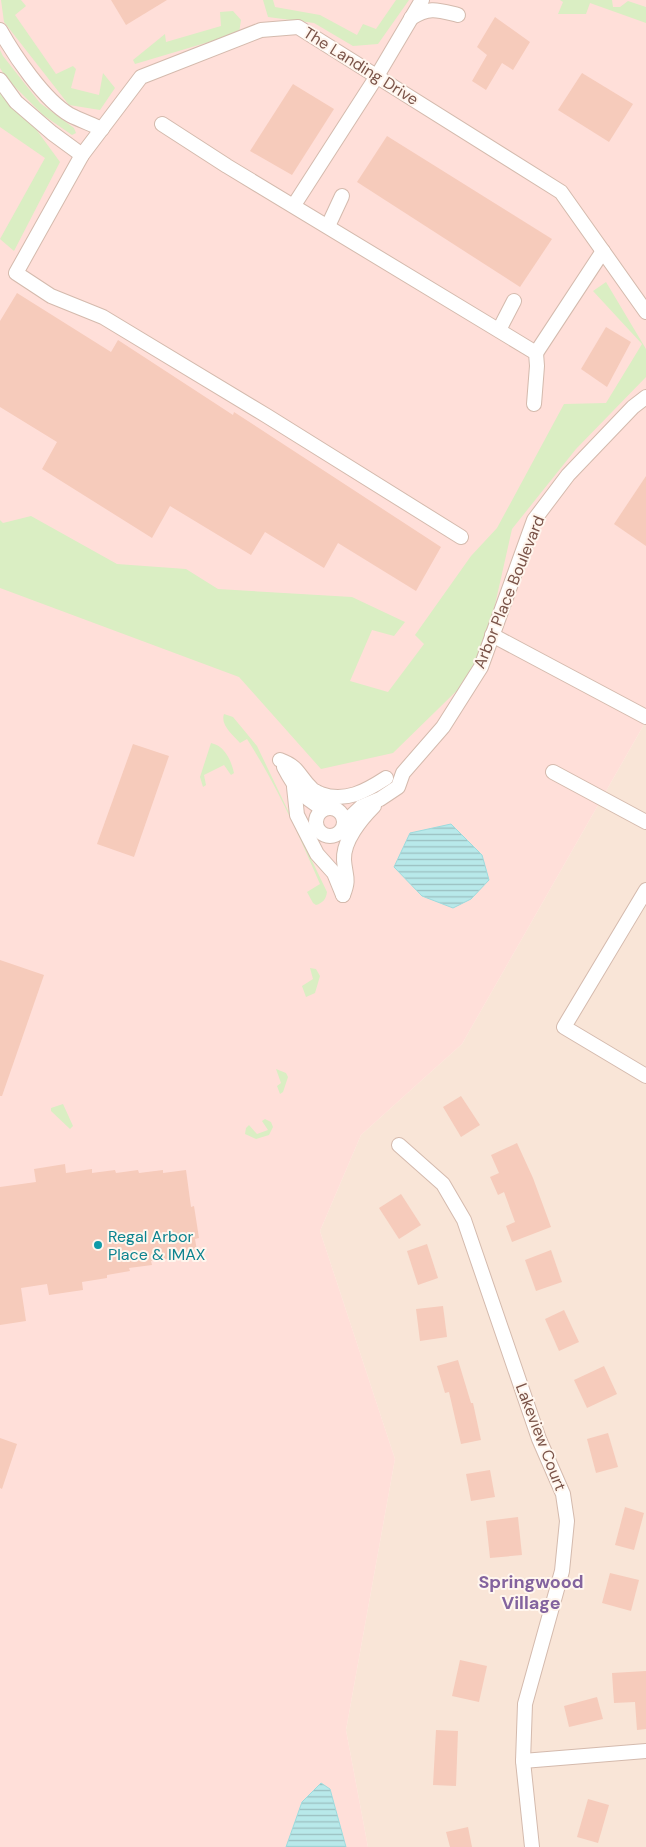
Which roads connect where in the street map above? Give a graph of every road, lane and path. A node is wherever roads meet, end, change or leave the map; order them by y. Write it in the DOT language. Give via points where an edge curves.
graph roads {
  1 [pos="422,0"];
  2 [pos="443,0"];
  3 [pos="410,18"];
  4 [pos="0,30"];
  5 [pos="377,76"];
  6 [pos="0,80"];
  7 [pos="162,124"];
  8 [pos="102,129"];
  9 [pos="82,155"];
  10 [pos="342,196"];
  11 [pos="294,205"];
  12 [pos="328,226"];
  13 [pos="603,251"];
  14 [pos="514,302"];
  15 [pos="646,312"];
  16 [pos="499,330"];
  17 [pos="536,353"];
  18 [pos="646,397"];
  19 [pos="534,404"];
  20 [pos="461,537"];
  21 [pos="492,635"];
  22 [pos="646,717"];
  23 [pos="554,772"];
  24 [pos="403,773"];
  25 [pos="386,778"];
  26 [pos="294,787"];
  27 [pos="380,799"];
  28 [pos="338,810"];
  29 [pos="297,815"];
  30 [pos="319,815"];
  31 [pos="646,822"];
  32 [pos="341,829"];
  33 [pos="322,834"];
  34 [pos="317,854"];
  35 [pos="334,873"];
  36 [pos="646,890"];
  37 [pos="646,1076"];
  38 [pos="399,1145"];
  39 [pos="646,1751"];
  40 [pos="523,1761"];
  41 [pos="532,1847"];
  1 -- 3 [label="street"];
  2 -- 3 [label="street" via="458,15 433,9"];
  3 -- 5 [label="street"];
  4 -- 8 [label="street" via="13,54 45,93 68,114"];
  5 -- 8 [label="street, The Landing Drive" via="298,27 261,30 141,77"];
  5 -- 11 [label="street"];
  5 -- 13 [label="street, The Landing Drive" via="561,192"];
  6 -- 9 [label="street" via="16,102"];
  7 -- 11 [label="street"];
  8 -- 9 [label="street, The Landing Drive"];
  9 -- 20 [label="street, The Landing Drive" via="16,274 51,296 111,322"];
  10 -- 12 [label="street"];
  11 -- 12 [label="street"];
  12 -- 16 [label="street"];
  13 -- 15 [label="street, The Landing Drive"];
  13 -- 17 [label="street"];
  14 -- 16 [label="street"];
  16 -- 17 [label="street"];
  17 -- 19 [label="street"];
  18 -- 21 [label="street, Arbor Place Boulevard" via="632,407 568,475 534,520"];
  21 -- 22 [label="street"];
  21 -- 24 [label="street, Arbor Place Boulevard" via="480,667 443,727"];
  23 -- 31 [label="street"];
  24 -- 25 [label="street"];
  24 -- 27 [label="street, Arbor Place Boulevard" via="398,786"];
  25 -- 26 [label="street" via="367,790 331,798 312,790 293,765 282,764"];
  25 -- 28 [label="street" via="374,792"];
  26 -- 29 [label="street"];
  26 -- 30 [label="street"];
  27 -- 32 [label="street, Arbor Place Boulevard" via="361,808"];
  27 -- 35 [label="street" via="352,833 344,858 347,884 343,895"];
  28 -- 30 [label="street" via="331,808"];
  28 -- 32 [label="street" via="343,815"];
  29 -- 30 [label="street"];
  29 -- 34 [label="street"];
  30 -- 33 [label="street" via="317,829"];
  32 -- 33 [label="street" via="330,837"];
  32 -- 35 [label="street"];
  33 -- 34 [label="street"];
  34 -- 35 [label="street"];
  36 -- 37 [label="street" via="564,1027"];
  38 -- 40 [label="street, Lakeview Court" via="443,1184 464,1220 539,1438 564,1494 567,1521 562,1571 525,1704"];
  39 -- 40 [label="street"];
  40 -- 41 [label="street, Lakeview Court"];
}
